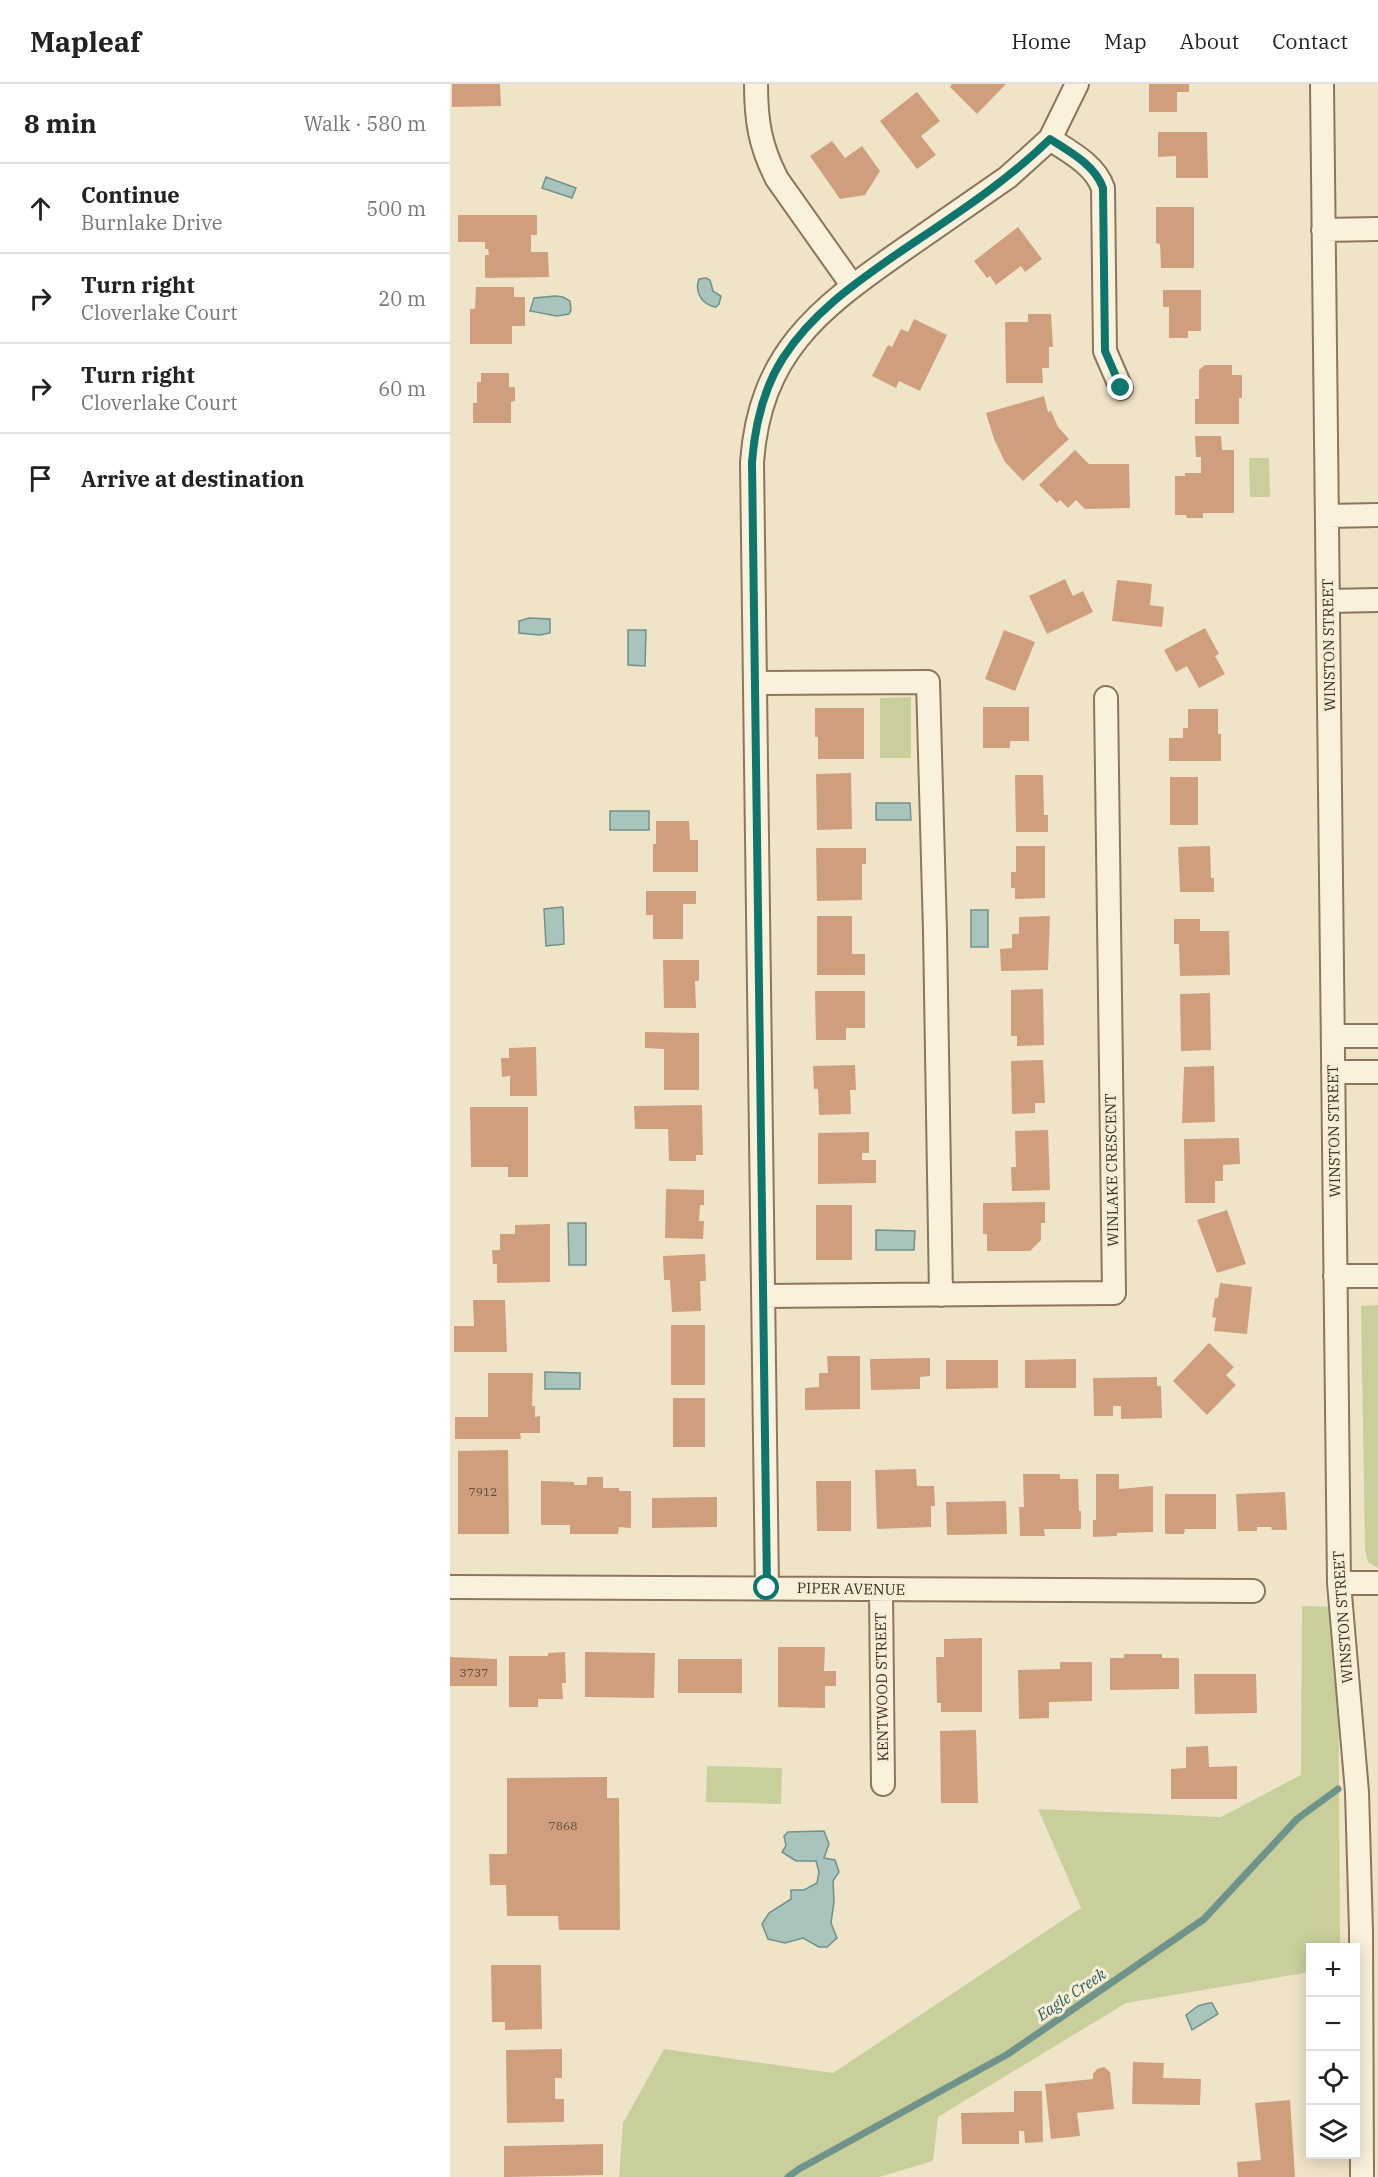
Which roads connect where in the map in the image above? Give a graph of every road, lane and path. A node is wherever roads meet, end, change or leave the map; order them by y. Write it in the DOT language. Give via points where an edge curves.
graph roads {
  1 [pos="756,84"];
  2 [pos="1077,84"];
  3 [pos="1322,84"];
  4 [pos="1050,139"];
  5 [pos="1378,229"];
  6 [pos="1323,230"];
  7 [pos="852,285"];
  8 [pos="1121,388"];
  9 [pos="1378,515"];
  10 [pos="1327,516"];
  11 [pos="1378,600"];
  12 [pos="1328,601"];
  13 [pos="756,682"];
  14 [pos="1106,698"];
  15 [pos="1333,1036"];
  16 [pos="1378,1036"];
  17 [pos="1333,1072"];
  18 [pos="1378,1072"];
  19 [pos="1335,1276"];
  20 [pos="1378,1276"];
  21 [pos="941,1295"];
  22 [pos="764,1296"];
  23 [pos="1339,1583"];
  24 [pos="1378,1583"];
  25 [pos="450,1587"];
  26 [pos="767,1588"];
  27 [pos="881,1590"];
  28 [pos="1253,1592"];
  29 [pos="883,1784"];
  30 [pos="1370,1928"];
  31 [pos="1370,2108"];
  32 [pos="1362,2177"];
  1 -- 7 [label="street" via="758,128 768,161"];
  2 -- 4 [label="street"];
  3 -- 6 [label="street, WINSTON STREET"];
  4 -- 7 [label="street" via="1008,177"];
  4 -- 8 [label="street" via="1093,170 1103,188 1105,351"];
  5 -- 6 [label="street"];
  6 -- 10 [label="street, WINSTON STREET"];
  7 -- 13 [label="street" via="819,314 782,359 763,399 752,462"];
  9 -- 10 [label="street"];
  10 -- 12 [label="street, WINSTON STREET"];
  11 -- 12 [label="street"];
  12 -- 15 [label="street, WINSTON STREET"];
  13 -- 21 [label="street" via="927,682"];
  13 -- 22 [label="street"];
  14 -- 21 [label="street, WINLAKE CRESCENT" via="1114,1293"];
  15 -- 16 [label="street"];
  15 -- 17 [label="street, WINSTON STREET"];
  17 -- 18 [label="street"];
  17 -- 19 [label="street, WINSTON STREET"];
  19 -- 20 [label="street"];
  19 -- 23 [label="street, WINSTON STREET"];
  21 -- 22 [label="street, WINLAKE CRESCENT"];
  22 -- 26 [label="street"];
  23 -- 24 [label="street"];
  23 -- 30 [label="street, WINSTON STREET"];
  25 -- 26 [label="street, PIPER AVENUE"];
  26 -- 27 [label="street, PIPER AVENUE"];
  27 -- 28 [label="street, PIPER AVENUE"];
  27 -- 29 [label="street, KENTWOOD STREET"];
  30 -- 31 [label="street, WINSTON STREET"];
  31 -- 32 [label="street, WINSTON STREET"];
}
